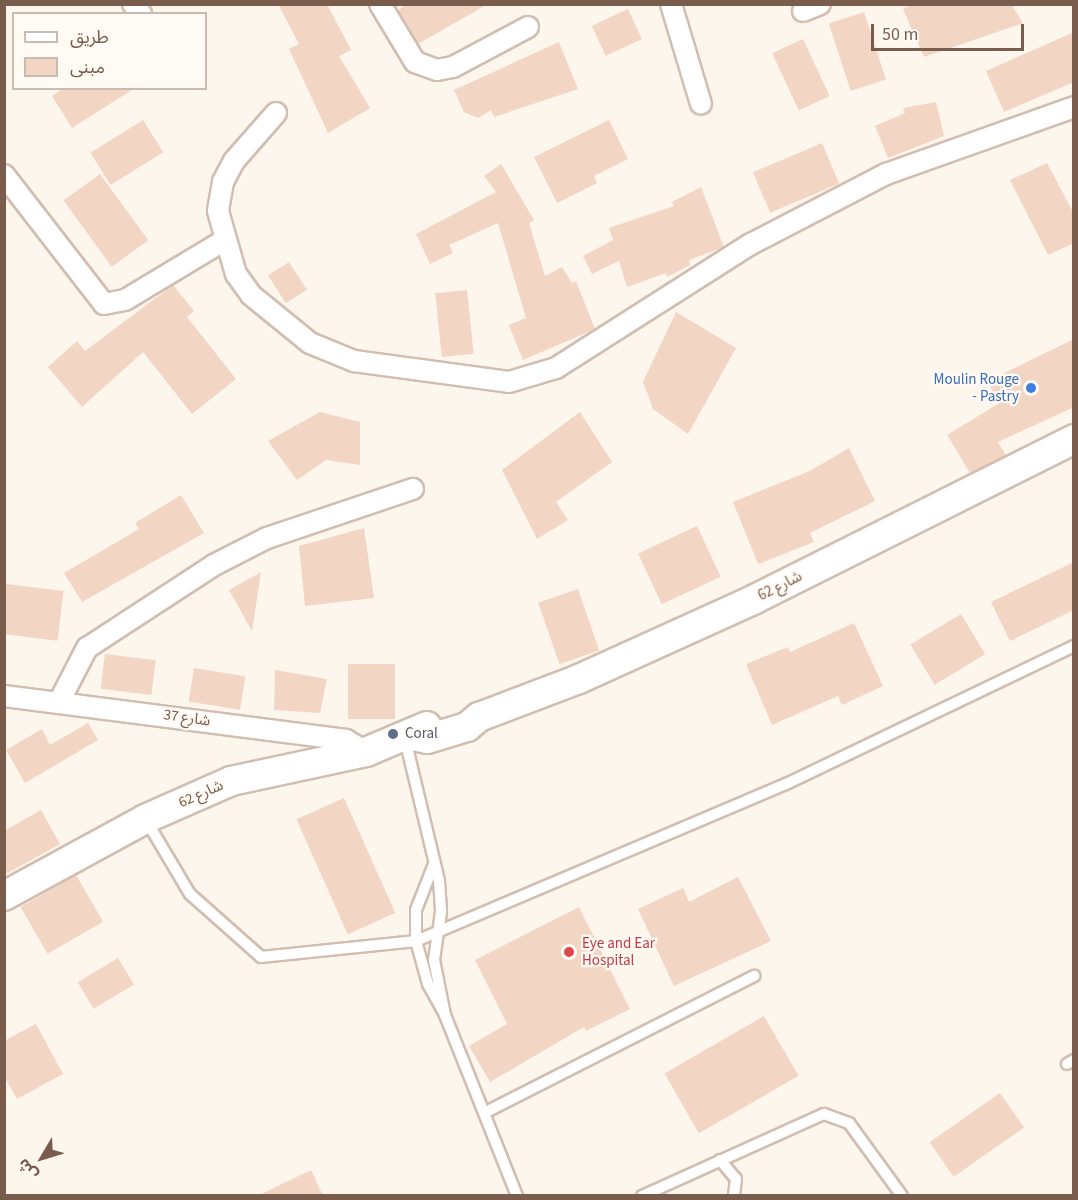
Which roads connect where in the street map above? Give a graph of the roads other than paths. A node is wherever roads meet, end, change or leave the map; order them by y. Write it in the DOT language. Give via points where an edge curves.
graph roads {
  1 [pos="380,4"];
  2 [pos="671,4"];
  3 [pos="528,27"];
  4 [pos="701,104"];
  5 [pos="1074,106"];
  6 [pos="276,113"];
  7 [pos="4,175"];
  8 [pos="223,241"];
  9 [pos="1074,439"];
  10 [pos="413,489"];
  11 [pos="1074,646"];
  12 [pos="4,696"];
  13 [pos="60,700"];
  14 [pos="409,737"];
  15 [pos="366,752"];
  16 [pos="146,819"];
  17 [pos="434,864"];
  18 [pos="4,896"];
  19 [pos="437,935"];
  20 [pos="416,941"];
  21 [pos="754,976"];
  22 [pos="445,1015"];
  23 [pos="486,1112"];
  24 [pos="720,1160"];
  25 [pos="516,1196"];
  26 [pos="642,1196"];
  27 [pos="734,1196"];
  28 [pos="902,1196"];
  1 -- 3 [label="street" via="415,62 437,70 453,68"];
  2 -- 4 [label="street"];
  5 -- 8 [label="street" via="886,174 751,244 556,368 509,382 354,361 329,353 282,324 251,295 236,274"];
  6 -- 8 [label="street" via="234,161 223,182 218,211"];
  7 -- 8 [label="street" via="104,304 125,300"];
  9 -- 14 [label="street, شارع 62" via="755,599 579,679 479,717 424,727"];
  10 -- 13 [label="street" via="267,538 214,565 87,648"];
  11 -- 19 [label="lane" via="788,783"];
  12 -- 13 [label="street, شارع 37"];
  13 -- 15 [label="street, شارع 37" via="346,740"];
  14 -- 15 [label="street, شارع 62"];
  14 -- 17 [label="lane"];
  15 -- 16 [label="street, شارع 62" via="231,781"];
  16 -- 18 [label="street, شارع 62"];
  16 -- 20 [label="lane" via="190,894 261,957"];
  17 -- 19 [label="lane" via="441,898"];
  17 -- 20 [label="lane" via="416,910"];
  19 -- 20 [label="lane"];
  19 -- 22 [label="lane" via="434,960"];
  20 -- 22 [label="lane" via="428,984"];
  21 -- 23 [label="lane"];
  22 -- 23 [label="lane"];
  23 -- 25 [label="lane"];
  24 -- 26 [label="lane"];
  24 -- 27 [label="lane" via="736,1179"];
  24 -- 28 [label="lane" via="824,1114 839,1116 862,1137"];
}
